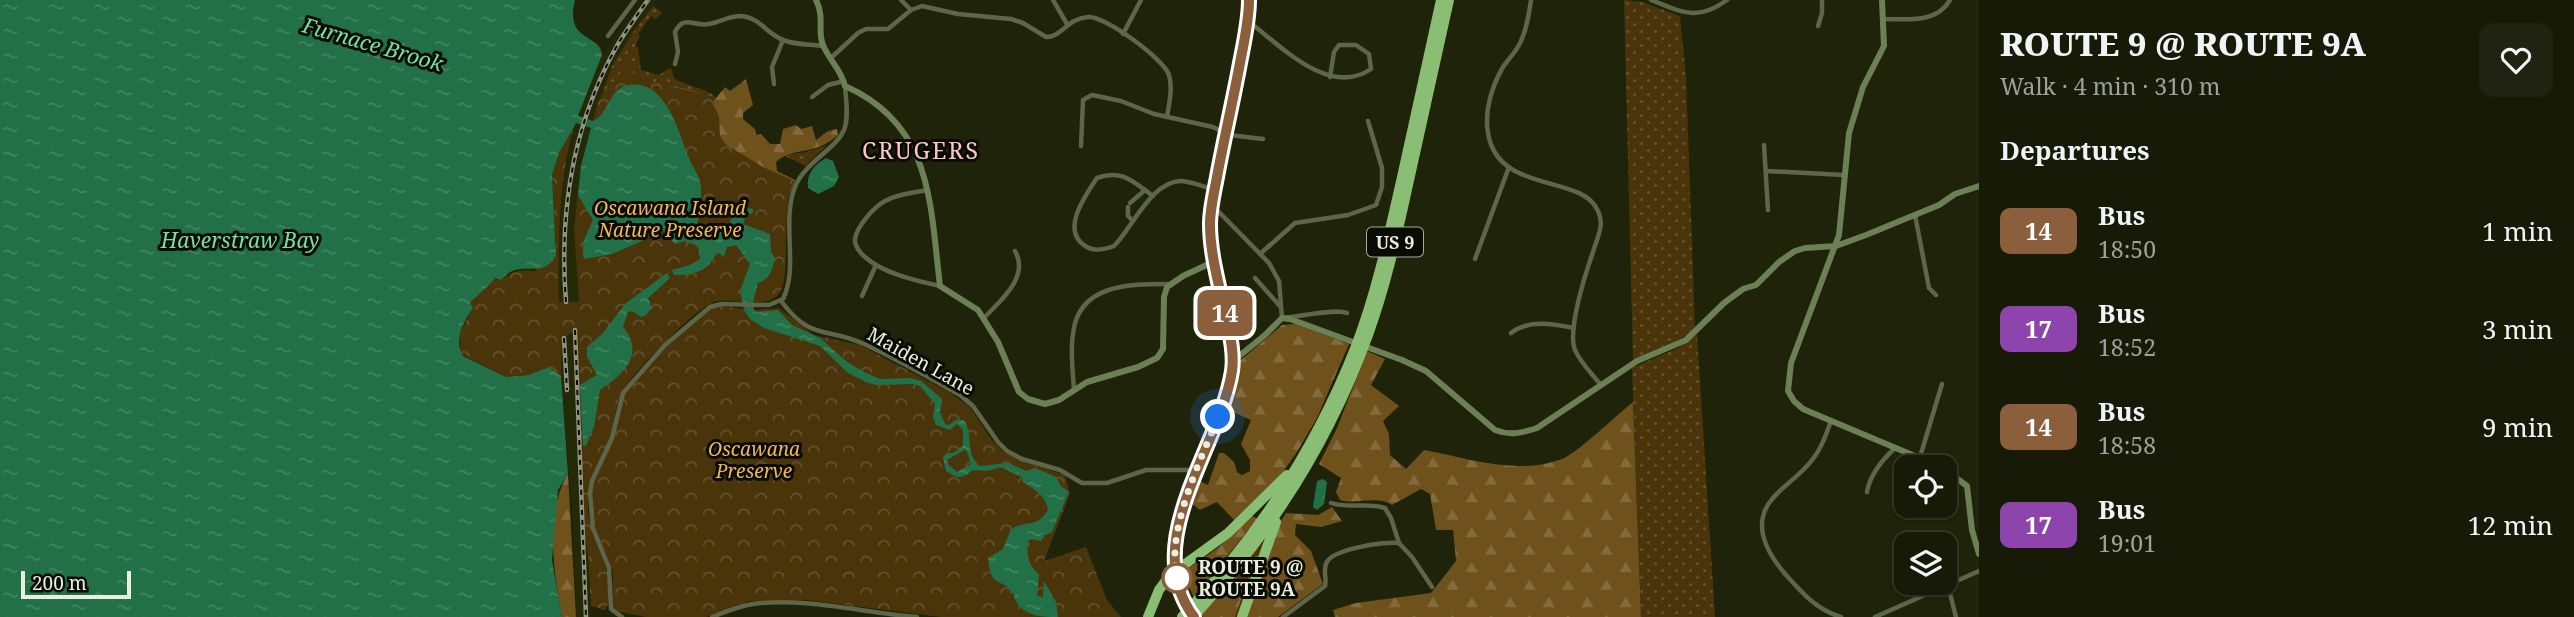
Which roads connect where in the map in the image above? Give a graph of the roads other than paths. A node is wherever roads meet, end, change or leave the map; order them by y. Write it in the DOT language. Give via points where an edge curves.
graph roads {
  1 [pos="635,0"];
  2 [pos="816,0"];
  3 [pos="901,0"];
  4 [pos="1053,0"];
  5 [pos="1141,0"];
  6 [pos="1249,0"];
  7 [pos="1441,0"];
  8 [pos="1449,0"];
  9 [pos="1531,0"];
  10 [pos="1651,0"];
  11 [pos="1727,0"];
  12 [pos="1822,0"];
  13 [pos="1882,0"];
  14 [pos="1950,0"];
  15 [pos="911,10"];
  16 [pos="1883,19"];
  17 [pos="1248,21"];
  18 [pos="1067,24"];
  19 [pos="1818,26"];
  20 [pos="1123,34"];
  21 [pos="608,36"];
  22 [pos="783,40"];
  23 [pos="824,47"];
  24 [pos="832,57"];
  25 [pos="675,64"];
  26 [pos="1330,77"];
  27 [pos="844,83"];
  28 [pos="774,84"];
  29 [pos="812,97"];
  30 [pos="1167,117"];
  31 [pos="1368,121"];
  32 [pos="1225,132"];
  33 [pos="1263,139"];
  34 [pos="1763,145"];
  35 [pos="1081,146"];
  36 [pos="1509,167"];
  37 [pos="1766,171"];
  38 [pos="1844,175"];
  39 [pos="1979,187"];
  40 [pos="928,190"];
  41 [pos="1145,190"];
  42 [pos="1215,190"];
  43 [pos="1153,195"];
  44 [pos="1212,206"];
  45 [pos="1768,210"];
  46 [pos="1915,215"];
  47 [pos="1133,221"];
  48 [pos="1836,246"];
  49 [pos="1015,251"];
  50 [pos="1260,254"];
  51 [pos="1475,259"];
  52 [pos="1215,261"];
  53 [pos="876,265"];
  54 [pos="1255,278"];
  55 [pos="1170,284"];
  56 [pos="940,286"];
  57 [pos="1936,295"];
  58 [pos="862,296"];
  59 [pos="781,301"];
  60 [pos="1282,307"];
  61 [pos="1347,313"];
  62 [pos="1282,317"];
  63 [pos="984,318"];
  64 [pos="1574,328"];
  65 [pos="1511,333"];
  66 [pos="1233,360"];
  67 [pos="1600,384"];
  68 [pos="1942,384"];
  69 [pos="1074,390"];
  70 [pos="1831,421"];
  71 [pos="1320,425"];
  72 [pos="1896,447"];
  73 [pos="1915,455"];
  74 [pos="1921,455"];
  75 [pos="1197,470"];
  76 [pos="1304,471"];
  77 [pos="1957,478"];
  78 [pos="1867,492"];
  79 [pos="1331,503"];
  80 [pos="1977,538"];
  81 [pos="1399,543"];
  82 [pos="1979,554"];
  83 [pos="1979,571"];
  84 [pos="1175,572"];
  85 [pos="1957,582"];
  86 [pos="1432,587"];
  87 [pos="1924,595"];
  88 [pos="1950,595"];
  89 [pos="1202,602"];
  90 [pos="619,616"];
  91 [pos="712,617"];
  92 [pos="917,617"];
  93 [pos="1148,617"];
  94 [pos="1182,617"];
  95 [pos="1194,617"];
  96 [pos="1241,617"];
  97 [pos="1283,617"];
  98 [pos="1841,617"];
  99 [pos="1875,617"];
  100 [pos="1956,617"];
  1 -- 21 [label="street"];
  2 -- 23 [label="street"];
  3 -- 15 [label="street"];
  4 -- 18 [label="street"];
  5 -- 20 [label="street"];
  6 -- 17 [label="street"];
  7 -- 71 [label="highway, US 9" via="1374,293"];
  8 -- 76 [label="highway, US 9" via="1377,308 1341,400"];
  9 -- 36 [label="street" via="1520,44 1496,83 1486,119 1495,154"];
  10 -- 11 [label="street" via="1696,14"];
  12 -- 19 [label="street"];
  13 -- 16 [label="street"];
  14 -- 16 [label="street" via="1935,16"];
  15 -- 18 [label="street" via="922,6 1011,19 1046,37 1056,35"];
  15 -- 24 [label="street" via="888,29 858,33"];
  16 -- 38 [label="street" via="1884,46 1857,103"];
  17 -- 26 [label="street"];
  17 -- 32 [label="street"];
  18 -- 20 [label="street" via="1076,18 1100,18"];
  20 -- 30 [label="street" via="1149,51 1168,72 1171,95"];
  22 -- 23 [label="street"];
  22 -- 25 [label="street" via="744,16 706,25 685,21 675,32"];
  22 -- 28 [label="street" via="772,67"];
  23 -- 24 [label="street"];
  24 -- 27 [label="street"];
  26 -- 26 [label="street" via="1339,45 1356,45 1370,54 1371,69 1362,75"];
  27 -- 29 [label="street" via="828,85"];
  27 -- 40 [label="street" via="870,99 905,135 916,152"];
  27 -- 59 [label="street" via="844,130 804,172 792,195 788,278"];
  30 -- 32 [label="street"];
  30 -- 35 [label="street" via="1092,95 1083,100 1081,109"];
  31 -- 50 [label="street" via="1382,168 1376,205 1348,215 1295,223"];
  32 -- 33 [label="street"];
  32 -- 42 [label="street"];
  34 -- 37 [label="street"];
  36 -- 51 [label="street"];
  36 -- 64 [label="street" via="1581,193 1598,210 1599,236"];
  37 -- 38 [label="street"];
  37 -- 45 [label="street"];
  38 -- 48 [label="street"];
  39 -- 46 [label="street"];
  40 -- 53 [label="street" via="887,200 866,220 856,246"];
  40 -- 56 [label="street"];
  41 -- 43 [label="street"];
  41 -- 47 [label="street" via="1129,205 1128,216"];
  41 -- 47 [label="street" via="1122,175 1097,178 1076,218 1074,232 1087,247 1107,249 1122,239"];
  42 -- 43 [label="street" via="1183,181"];
  42 -- 44 [label="street"];
  43 -- 47 [label="street"];
  44 -- 50 [label="street"];
  44 -- 52 [label="street"];
  46 -- 48 [label="street"];
  46 -- 57 [label="street" via="1929,288"];
  48 -- 67 [label="street" via="1795,251 1756,285 1733,295 1686,340 1643,358"];
  48 -- 70 [label="street" via="1788,380 1794,401"];
  49 -- 63 [label="street" via="1019,270 1014,284"];
  50 -- 60 [label="street" via="1279,281"];
  52 -- 55 [label="street"];
  52 -- 66 [label="street"];
  53 -- 56 [label="street"];
  53 -- 58 [label="street"];
  54 -- 60 [label="street"];
  55 -- 69 [label="street" via="1164,297 1163,348 1157,358"];
  55 -- 69 [label="street" via="1115,288 1081,307 1073,334"];
  56 -- 63 [label="street"];
  59 -- 75 [label="street, Maiden Lane" via="808,329 864,344 960,395 1003,447 1022,459 1089,484 1146,470"];
  59 -- 90 [label="street" via="759,306 715,305 701,313 654,357 622,396 590,497 593,528 609,568 610,606"];
  60 -- 62 [label="street"];
  61 -- 62 [label="street" via="1338,310"];
  62 -- 66 [label="street"];
  62 -- 67 [label="street" via="1426,371 1485,424 1505,434 1537,428"];
  63 -- 69 [label="street" via="1024,396 1051,403"];
  64 -- 65 [label="street" via="1545,324"];
  64 -- 67 [label="street" via="1575,350"];
  66 -- 75 [label="street" via="1225,398"];
  68 -- 74 [label="street"];
  70 -- 72 [label="street"];
  70 -- 98 [label="street" via="1813,459 1769,503 1761,529 1767,550 1791,581 1818,608"];
  71 -- 84 [label="highway" via="1268,495 1228,534"];
  71 -- 89 [label="highway, US 9" via="1268,513"];
  72 -- 73 [label="street"];
  72 -- 78 [label="street" via="1883,459"];
  75 -- 84 [label="street" via="1176,537"];
  76 -- 89 [label="highway, US 9" via="1255,545"];
  76 -- 96 [label="highway" via="1276,523"];
  77 -- 80 [label="street" via="1967,486"];
  79 -- 81 [label="street" via="1383,507"];
  80 -- 82 [label="street"];
  81 -- 86 [label="street"];
  81 -- 97 [label="street" via="1353,548 1329,559 1325,586"];
  83 -- 85 [label="street"];
  84 -- 93 [label="highway" via="1163,584"];
  84 -- 95 [label="street"];
  87 -- 99 [label="street"];
  88 -- 100 [label="street"];
  89 -- 94 [label="highway, US 9"];
  89 -- 95 [label="highway, US 9"];
  91 -- 92 [label="street" via="752,604 788,603"];
}
